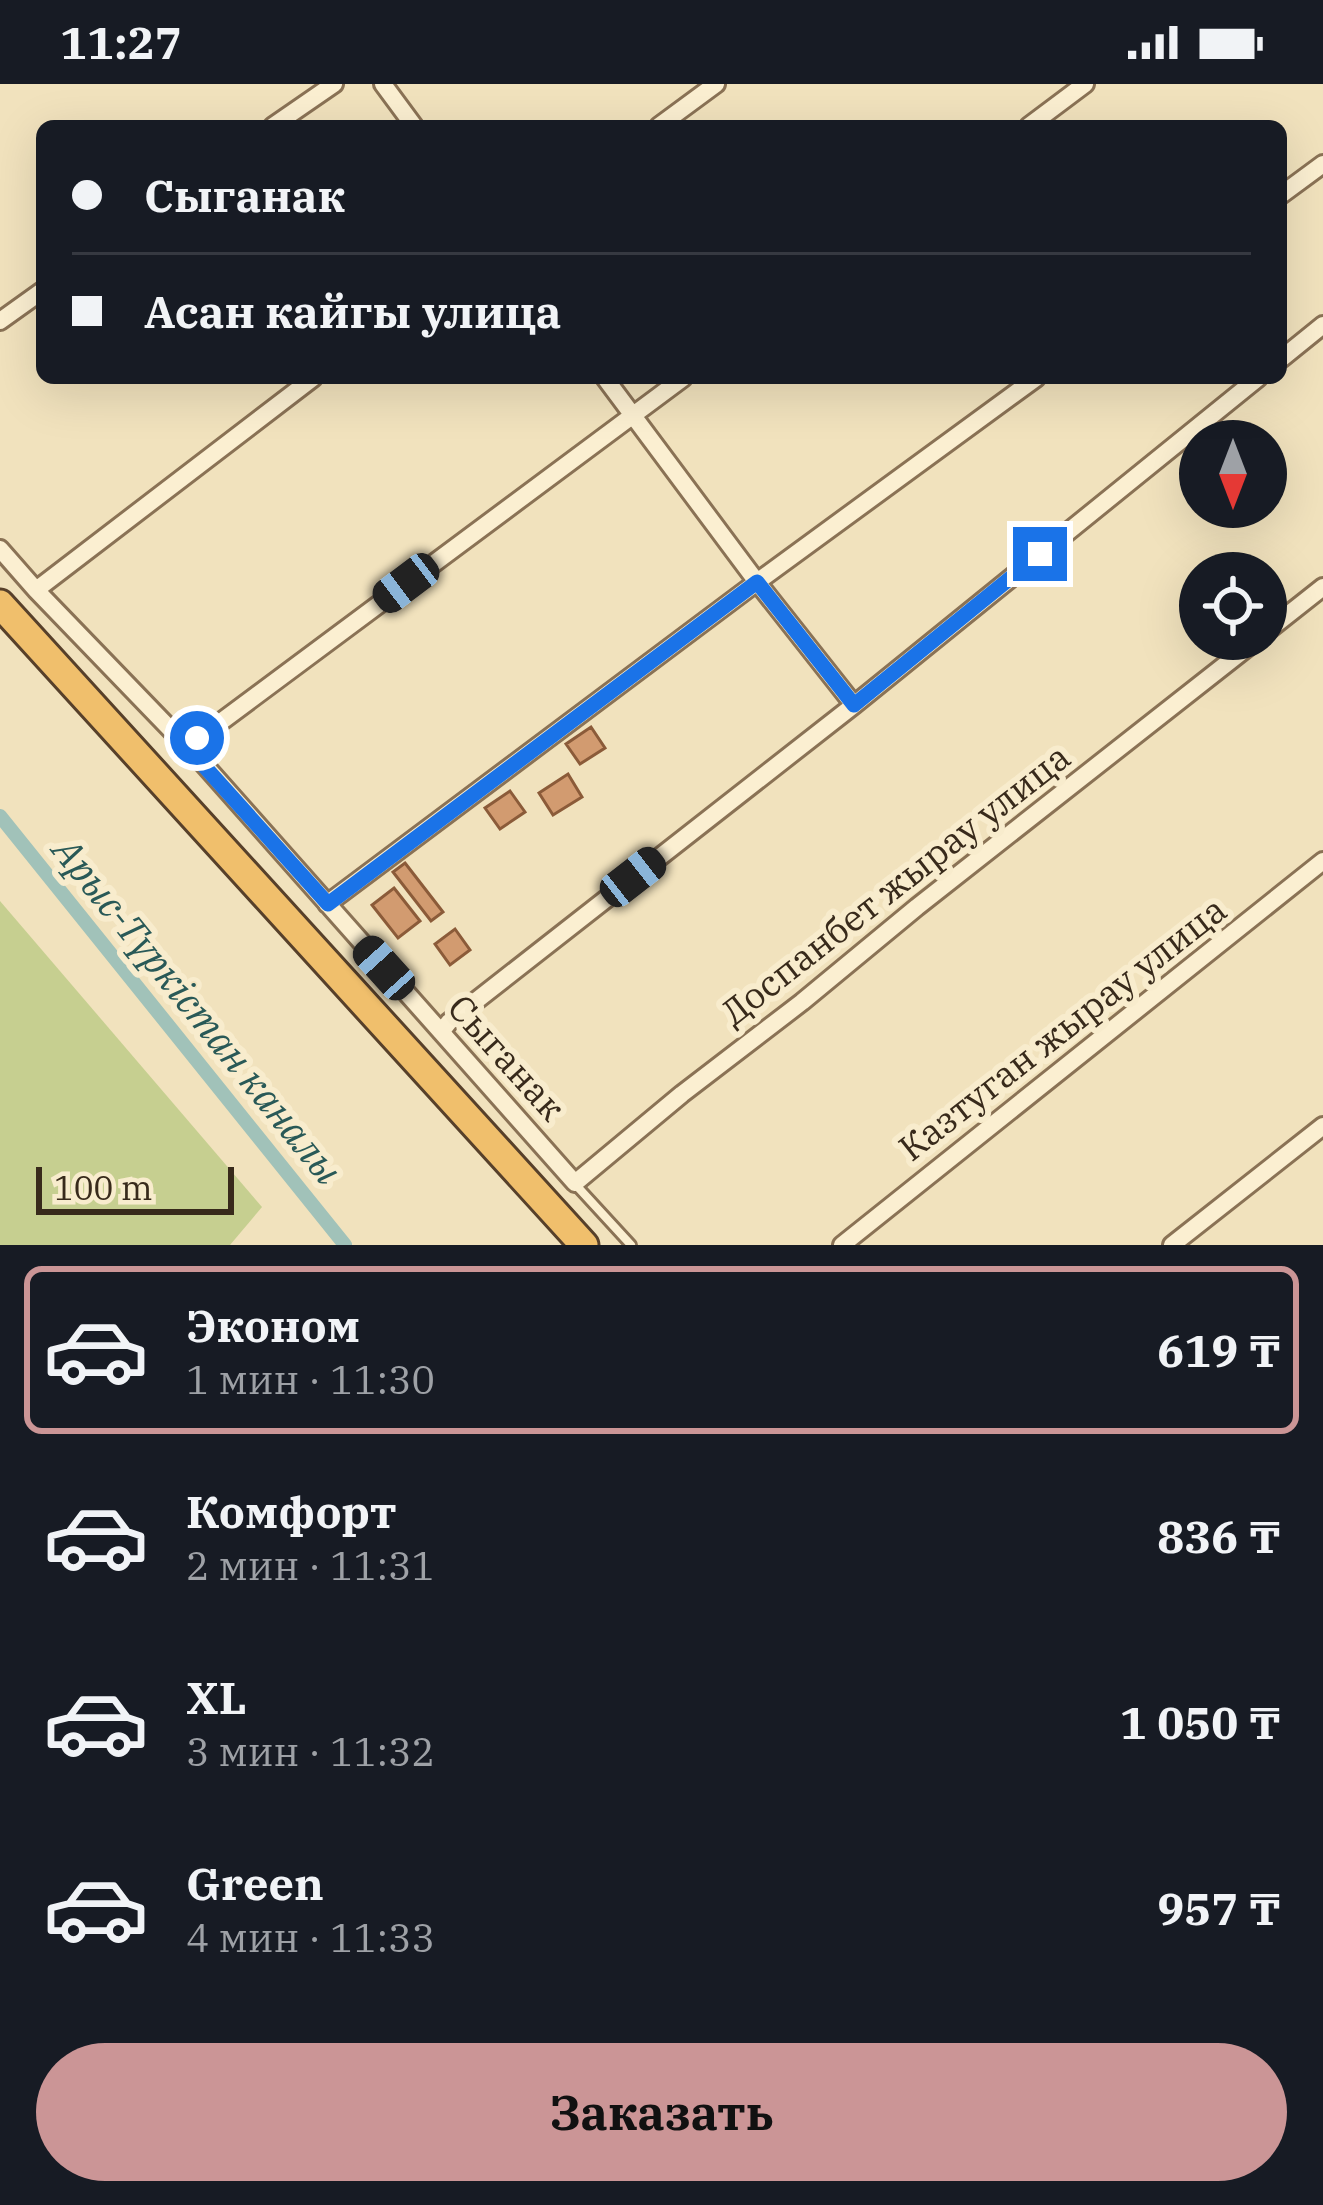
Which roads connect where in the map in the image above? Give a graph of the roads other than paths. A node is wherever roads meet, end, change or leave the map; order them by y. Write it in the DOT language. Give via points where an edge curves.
graph roads {
  1 [pos="334,84"];
  2 [pos="383,84"];
  3 [pos="716,84"];
  4 [pos="1085,84"];
  5 [pos="282,120"];
  6 [pos="410,120"];
  7 [pos="666,120"];
  8 [pos="1036,120"];
  9 [pos="1323,164"];
  10 [pos="1287,191"];
  11 [pos="36,294"];
  12 [pos="0,321"];
  13 [pos="1323,325"];
  14 [pos="1287,354"];
  15 [pos="305,384"];
  16 [pos="610,384"];
  17 [pos="675,384"];
  18 [pos="1028,384"];
  19 [pos="1251,384"];
  20 [pos="633,414"];
  21 [pos="0,549"];
  22 [pos="757,582"];
  23 [pos="1323,587"];
  24 [pos="36,590"];
  25 [pos="0,604"];
  26 [pos="1287,615"];
  27 [pos="0,630"];
  28 [pos="1231,660"];
  29 [pos="854,705"];
  30 [pos="187,747"];
  31 [pos="1323,861"];
  32 [pos="328,904"];
  33 [pos="441,1032"];
  34 [pos="1323,1126"];
  35 [pos="575,1184"];
  36 [pos="560,1245"];
  37 [pos="584,1245"];
  38 [pos="631,1245"];
  39 [pos="842,1245"];
  40 [pos="1172,1245"];
  1 -- 5 [label="street"];
  2 -- 6 [label="street"];
  3 -- 7 [label="street"];
  4 -- 8 [label="street"];
  9 -- 10 [label="street"];
  11 -- 12 [label="street"];
  13 -- 14 [label="street"];
  15 -- 24 [label="street"];
  16 -- 20 [label="street"];
  17 -- 20 [label="street"];
  18 -- 22 [label="street"];
  19 -- 29 [label="street"];
  20 -- 22 [label="street"];
  20 -- 30 [label="street"];
  21 -- 24 [label="street, Сыганак"];
  22 -- 29 [label="street"];
  22 -- 32 [label="street"];
  23 -- 26 [label="street"];
  24 -- 30 [label="street, Сыганак"];
  25 -- 37 [label="highway"];
  27 -- 36 [label="highway"];
  28 -- 35 [label="street, Доспанбет жырау улица"];
  29 -- 33 [label="street"];
  30 -- 32 [label="street, Сыганак"];
  31 -- 39 [label="street, Казтуган жырау улица"];
  32 -- 33 [label="street, Сыганак"];
  33 -- 35 [label="street, Сыганак"];
  34 -- 40 [label="street"];
  35 -- 38 [label="lane"];
}
